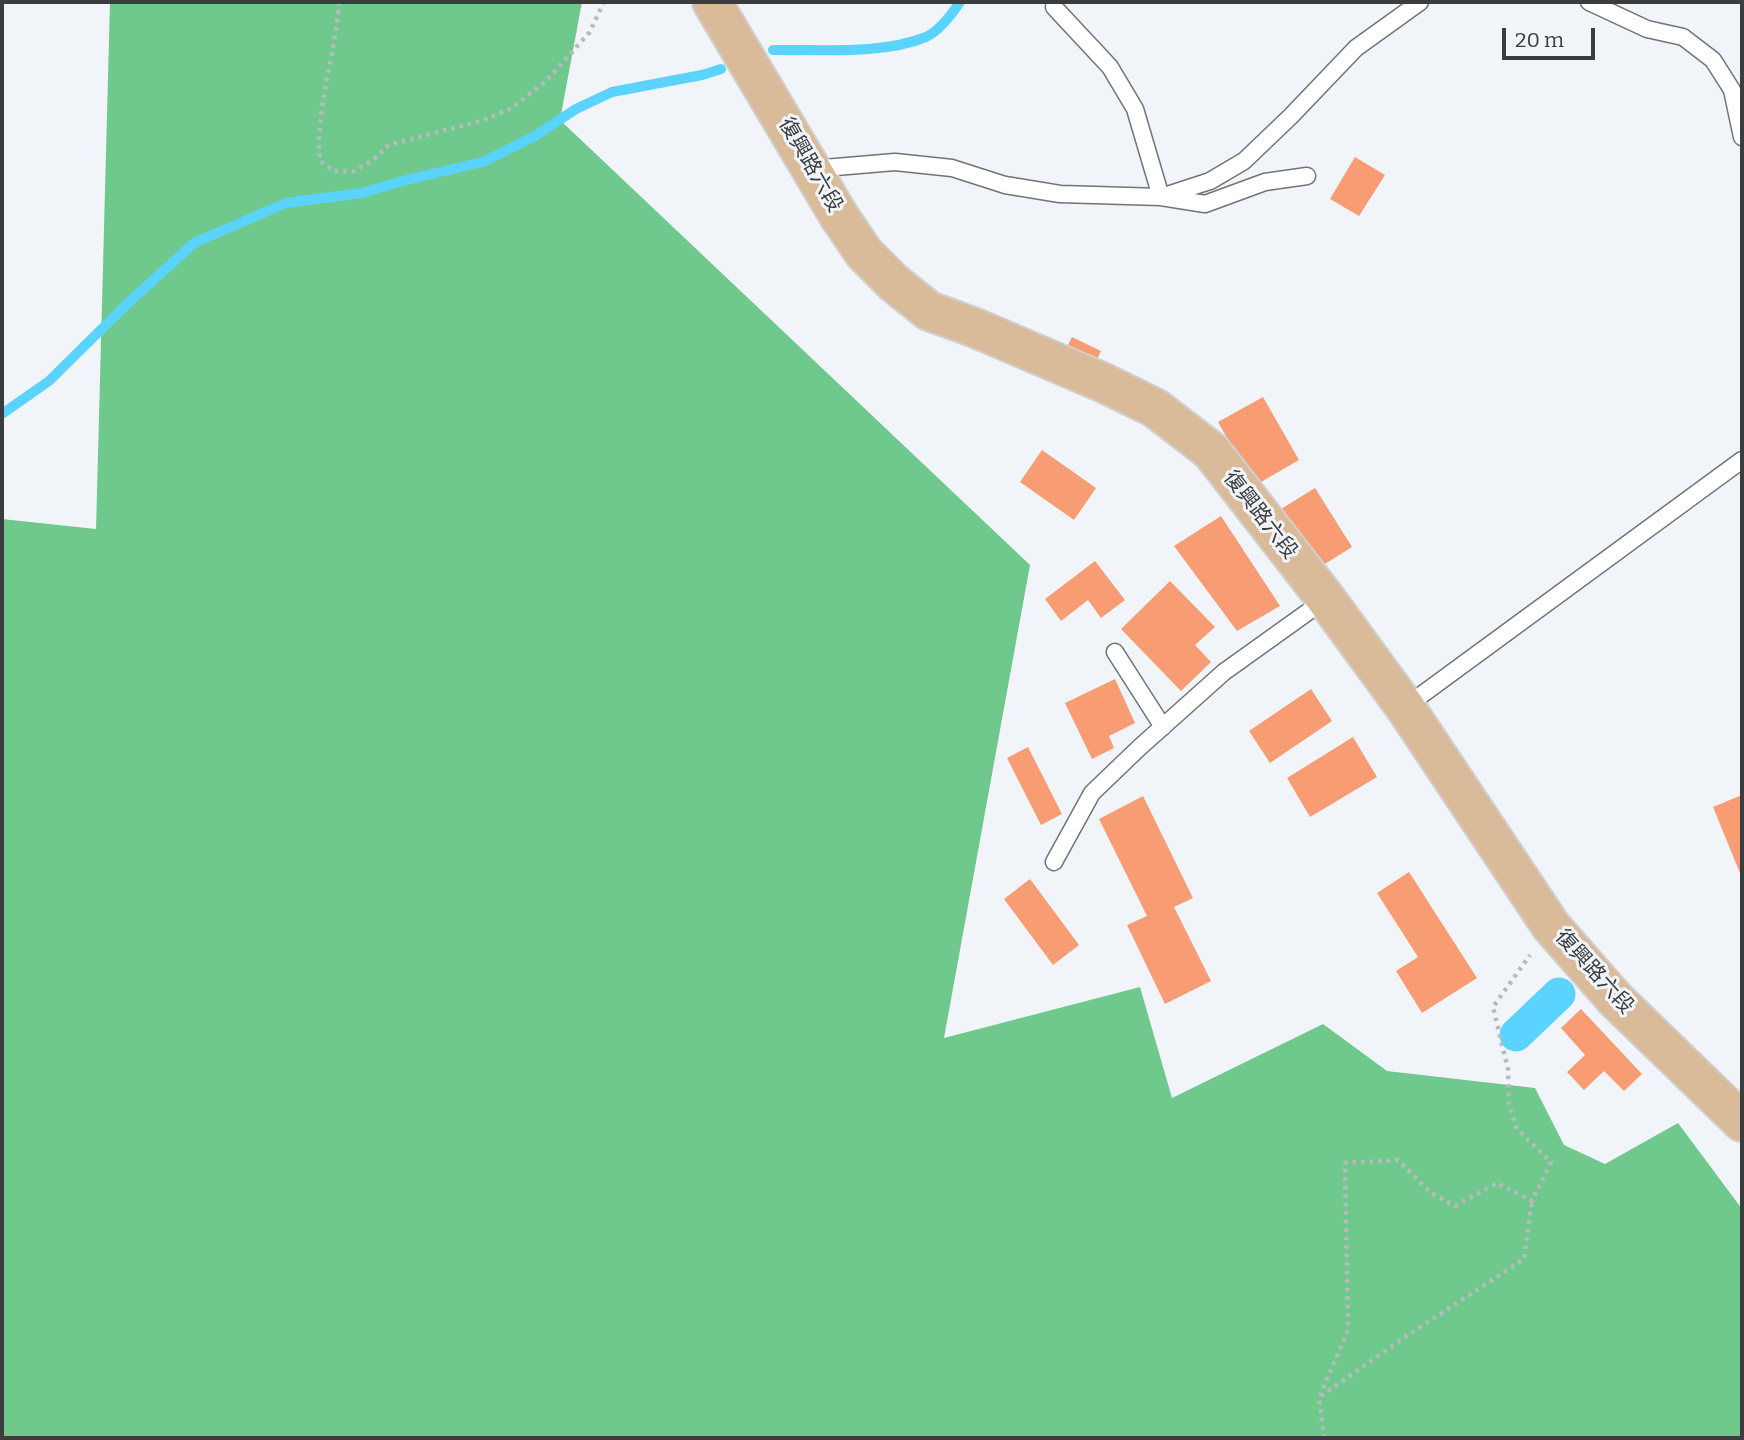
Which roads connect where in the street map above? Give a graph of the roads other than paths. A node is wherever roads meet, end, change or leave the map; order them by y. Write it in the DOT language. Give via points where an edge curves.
graph roads {
  1 [pos="712,2"];
  2 [pos="1420,2"];
  3 [pos="1589,2"];
  4 [pos="1054,7"];
  5 [pos="1742,137"];
  6 [pos="812,169"];
  7 [pos="1307,176"];
  8 [pos="1161,197"];
  9 [pos="1742,460"];
  10 [pos="1326,599"];
  11 [pos="1115,652"];
  12 [pos="1405,707"];
  13 [pos="1163,727"];
  14 [pos="1054,862"];
  15 [pos="1732,1106"];
  1 -- 6 [label="main road, 復興路六段"];
  2 -- 8 [label="lane" via="1356,48 1244,161 1210,181"];
  3 -- 5 [label="lane" via="1647,29 1684,37 1713,60 1732,90"];
  4 -- 8 [label="lane" via="1110,67 1135,109"];
  6 -- 8 [label="lane" via="895,162 952,168 1004,186 1060,194"];
  6 -- 10 [label="main road, 復興路六段" via="864,253 929,311 1155,408 1211,451"];
  7 -- 8 [label="lane" via="1265,182 1205,204"];
  9 -- 12 [label="lane"];
  10 -- 12 [label="main road, 復興路六段"];
  10 -- 13 [label="lane" via="1224,672"];
  11 -- 13 [label="lane"];
  12 -- 15 [label="main road, 復興路六段" via="1552,926 1615,999"];
  13 -- 14 [label="lane" via="1092,793"];
}
